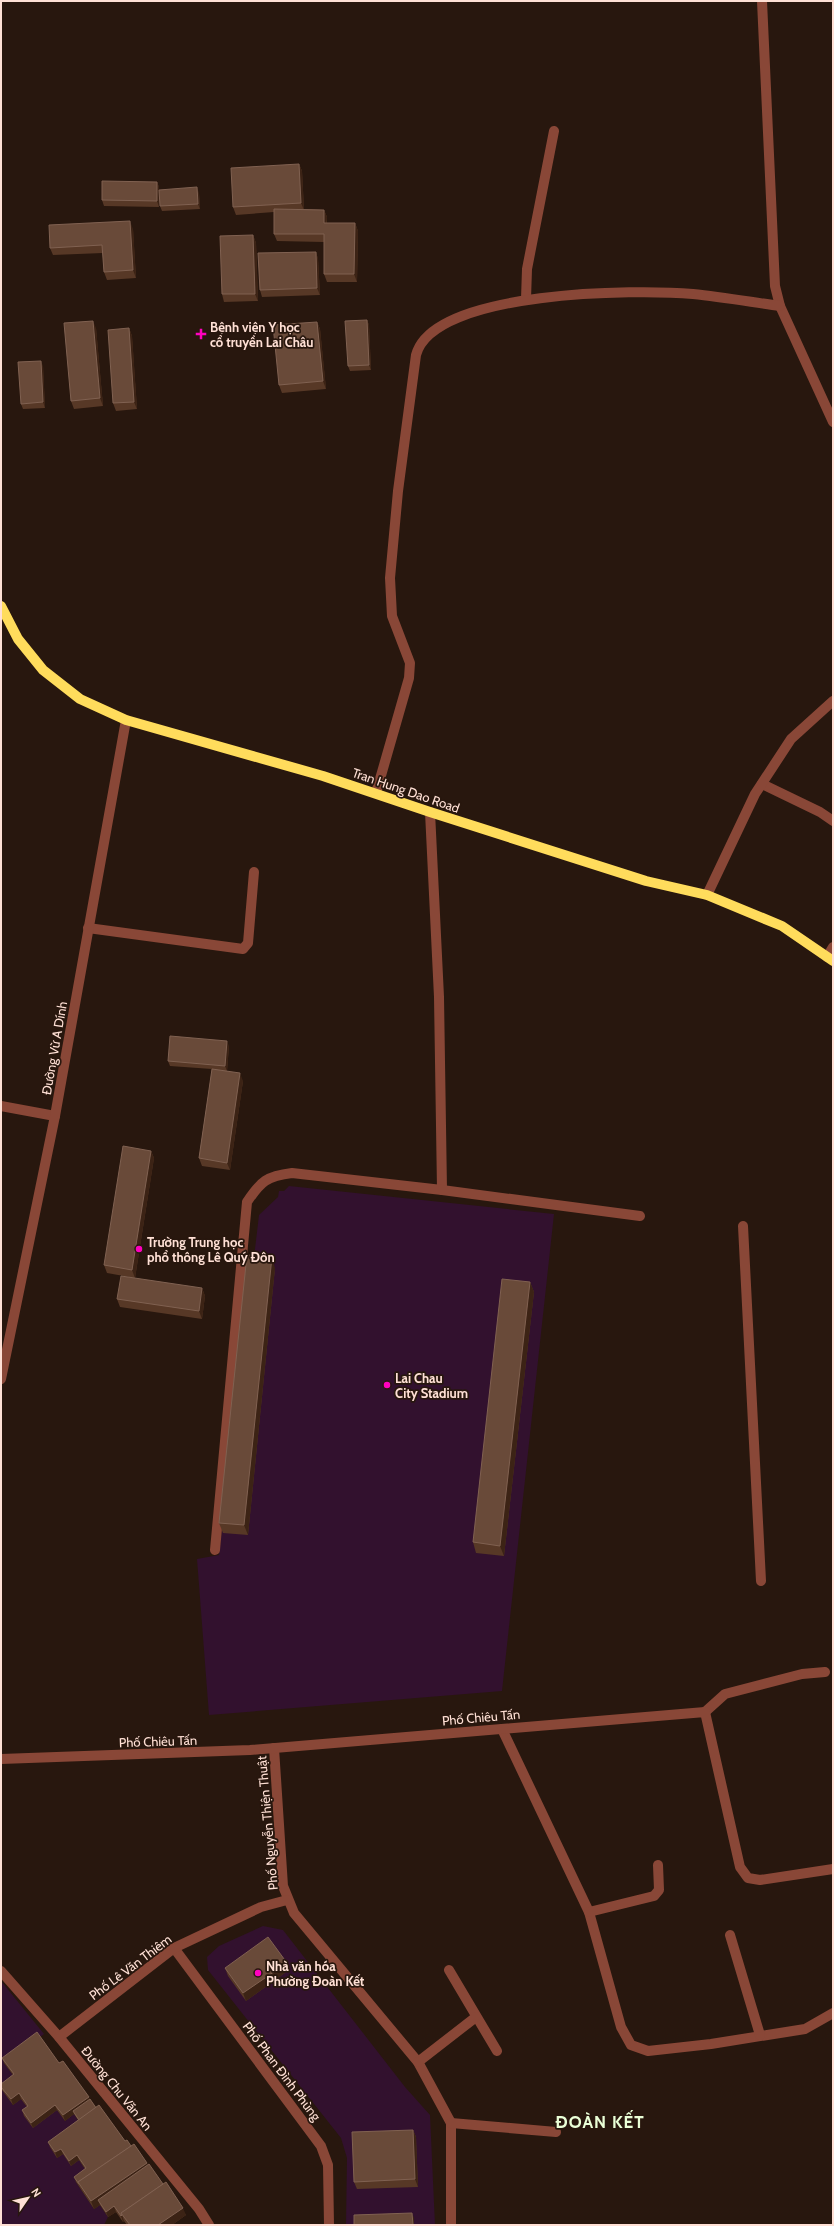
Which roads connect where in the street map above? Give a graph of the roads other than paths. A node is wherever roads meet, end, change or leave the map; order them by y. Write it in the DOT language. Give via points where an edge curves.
graph roads {
  1 [pos="762,1"];
  2 [pos="554,131"];
  3 [pos="526,300"];
  4 [pos="780,306"];
  5 [pos="833,422"];
  6 [pos="1,606"];
  7 [pos="833,701"];
  8 [pos="126,720"];
  9 [pos="762,784"];
  10 [pos="376,793"];
  11 [pos="430,812"];
  12 [pos="833,821"];
  13 [pos="254,872"];
  14 [pos="707,895"];
  15 [pos="88,928"];
  16 [pos="833,947"];
  17 [pos="830,959"];
  18 [pos="1,1106"];
  19 [pos="55,1116"];
  20 [pos="442,1190"];
  21 [pos="640,1216"];
  22 [pos="743,1226"];
  23 [pos="1,1379"];
  24 [pos="215,1550"];
  25 [pos="762,1581"];
  26 [pos="825,1672"];
  27 [pos="705,1712"];
  28 [pos="502,1728"];
  29 [pos="274,1748"];
  30 [pos="1,1759"];
  31 [pos="658,1865"];
  32 [pos="833,1869"];
  33 [pos="287,1900"];
  34 [pos="589,1912"];
  35 [pos="730,1936"];
  36 [pos="174,1948"];
  37 [pos="449,1970"];
  38 [pos="1,1971"];
  39 [pos="833,2013"];
  40 [pos="476,2017"];
  41 [pos="760,2035"];
  42 [pos="59,2037"];
  43 [pos="497,2051"];
  44 [pos="418,2062"];
  45 [pos="451,2123"];
  46 [pos="556,2132"];
  47 [pos="209,2225"];
  48 [pos="329,2225"];
  49 [pos="451,2225"];
  1 -- 4 [label="street" via="773,265"];
  2 -- 3 [label="street" via="526,269"];
  3 -- 4 [label="street" via="570,295 663,292"];
  3 -- 10 [label="street" via="461,316 426,336 419,345 398,491 390,578 392,616 410,664 409,678"];
  4 -- 5 [label="street"];
  6 -- 8 [label="main road, Tran Hung Dao Road" via="18,639 43,670 80,699"];
  7 -- 9 [label="street" via="792,739"];
  8 -- 10 [label="main road, Tran Hung Dao Road"];
  8 -- 15 [label="street, Đường Vừ A Dính"];
  9 -- 12 [label="street"];
  9 -- 14 [label="street" via="720,864"];
  10 -- 11 [label="main road, Tran Hung Dao Road"];
  11 -- 14 [label="main road, Tran Hung Dao Road" via="646,882"];
  11 -- 20 [label="street" via="439,997"];
  13 -- 15 [label="street" via="248,943 243,949"];
  14 -- 17 [label="main road, Tran Hung Dao Road" via="782,926"];
  15 -- 19 [label="street, Đường Vừ A Dính"];
  16 -- 17 [label="street"];
  18 -- 19 [label="street"];
  19 -- 23 [label="street, Đường Vừ A Dính"];
  20 -- 21 [label="street"];
  20 -- 24 [label="street" via="292,1173 273,1175 257,1186 247,1202"];
  22 -- 25 [label="street"];
  26 -- 27 [label="street" via="802,1674 725,1694"];
  27 -- 28 [label="street, Phố Chiêu Tấn"];
  27 -- 32 [label="street" via="740,1867 748,1878 760,1880"];
  28 -- 29 [label="street, Phố Chiêu Tấn"];
  28 -- 34 [label="street"];
  29 -- 30 [label="street, Phố Chiêu Tấn"];
  29 -- 33 [label="street, Phố Nguyễn Thiện Thuật" via="283,1886"];
  31 -- 34 [label="street" via="660,1890 654,1896"];
  33 -- 36 [label="street, Phố Lê Văn Thiêm" via="261,1907"];
  33 -- 44 [label="street, Phố Nguyễn Thiện Thuật" via="294,1913"];
  34 -- 41 [label="street" via="621,2027 631,2045 648,2051"];
  35 -- 41 [label="street"];
  36 -- 42 [label="street, Phố Lê Văn Thiêm"];
  36 -- 48 [label="street, Phố Phan Đình Phùng" via="321,2146 328,2165"];
  37 -- 40 [label="street"];
  38 -- 42 [label="street, Đường Chu Văn An"];
  39 -- 41 [label="street" via="805,2029"];
  40 -- 43 [label="street"];
  40 -- 44 [label="street"];
  42 -- 47 [label="street, Đường Chu Văn An" via="199,2209"];
  44 -- 45 [label="street, Phố Nguyễn Thiện Thuật"];
  45 -- 46 [label="street"];
  45 -- 49 [label="street, Phố Nguyễn Thiện Thuật"];
}
